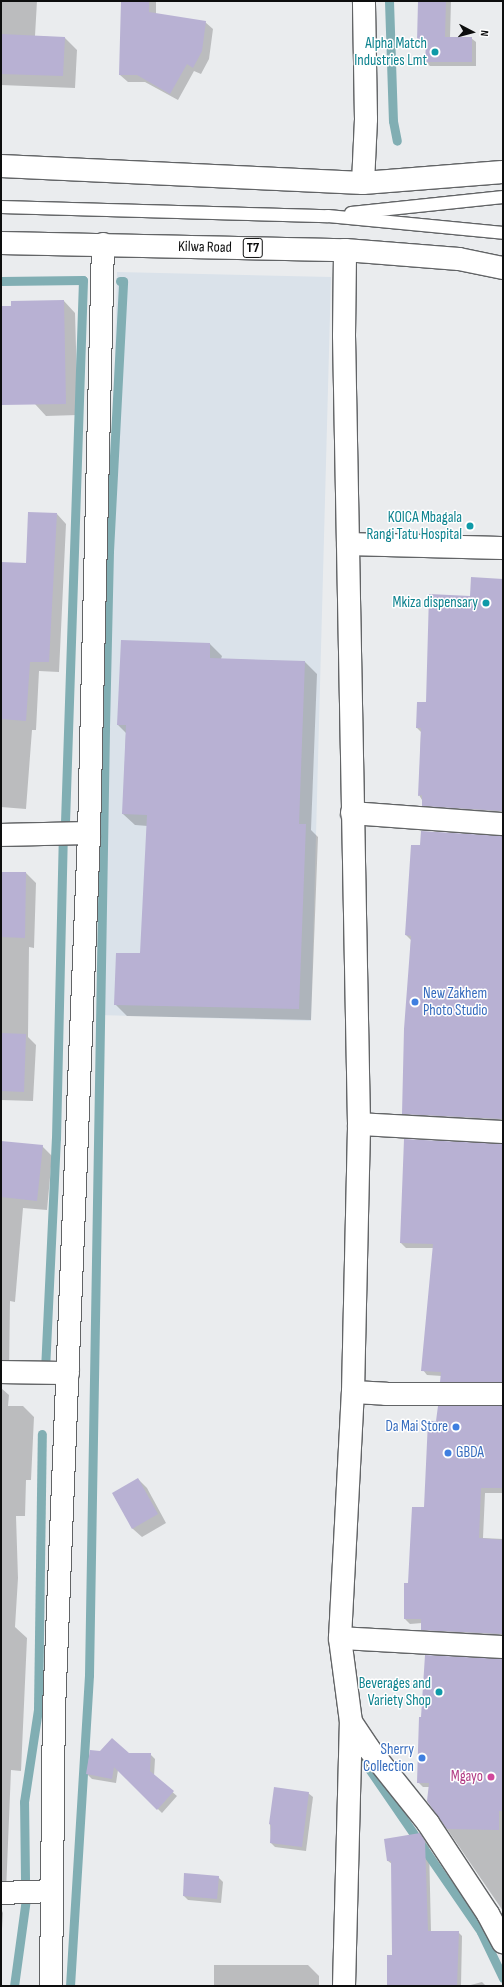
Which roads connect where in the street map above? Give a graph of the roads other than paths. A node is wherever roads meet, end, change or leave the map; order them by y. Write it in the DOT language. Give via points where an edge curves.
graph roads {
  1 [pos="364,1"];
  2 [pos="1,166"];
  3 [pos="503,172"];
  4 [pos="363,183"];
  5 [pos="503,197"];
  6 [pos="1,206"];
  7 [pos="328,216"];
  8 [pos="503,233"];
  9 [pos="1,243"];
  10 [pos="103,244"];
  11 [pos="345,250"];
  12 [pos="503,268"];
  13 [pos="348,544"];
  14 [pos="503,548"];
  15 [pos="352,813"];
  16 [pos="503,824"];
  17 [pos="89,833"];
  18 [pos="1,835"];
  19 [pos="359,1124"];
  20 [pos="503,1132"];
  21 [pos="1,1372"];
  22 [pos="68,1373"];
  23 [pos="353,1392"];
  24 [pos="503,1394"];
  25 [pos="340,1638"];
  26 [pos="503,1647"];
  27 [pos="351,1722"];
  28 [pos="52,1891"];
  29 [pos="1,1893"];
  30 [pos="495,1914"];
  31 [pos="503,1942"];
  32 [pos="51,1986"];
  33 [pos="344,1986"];
  1 -- 4 [label="main road" via="366,120"];
  2 -- 4 [label="main road"];
  3 -- 4 [label="main road"];
  5 -- 7 [label="lane"];
  6 -- 7 [label="lane"];
  7 -- 8 [label="lane"];
  9 -- 10 [label="main road, Kilwa Road / T7"];
  10 -- 11 [label="main road, Kilwa Road / T7"];
  10 -- 17 [label="main road"];
  11 -- 12 [label="main road, Kilwa Road / T7" via="459,259"];
  11 -- 13 [label="main road" via="343,272"];
  13 -- 14 [label="main road"];
  13 -- 15 [label="main road"];
  15 -- 16 [label="main road"];
  15 -- 19 [label="main road"];
  17 -- 18 [label="main road"];
  17 -- 22 [label="main road"];
  19 -- 20 [label="main road"];
  19 -- 23 [label="main road"];
  21 -- 22 [label="main road"];
  22 -- 28 [label="main road" via="54,1709"];
  23 -- 24 [label="main road"];
  23 -- 25 [label="main road"];
  25 -- 26 [label="main road"];
  25 -- 27 [label="main road"];
  27 -- 30 [label="main road"];
  27 -- 33 [label="main road"];
  28 -- 29 [label="main road"];
  28 -- 32 [label="main road"];
  30 -- 31 [label="main road"];
}
